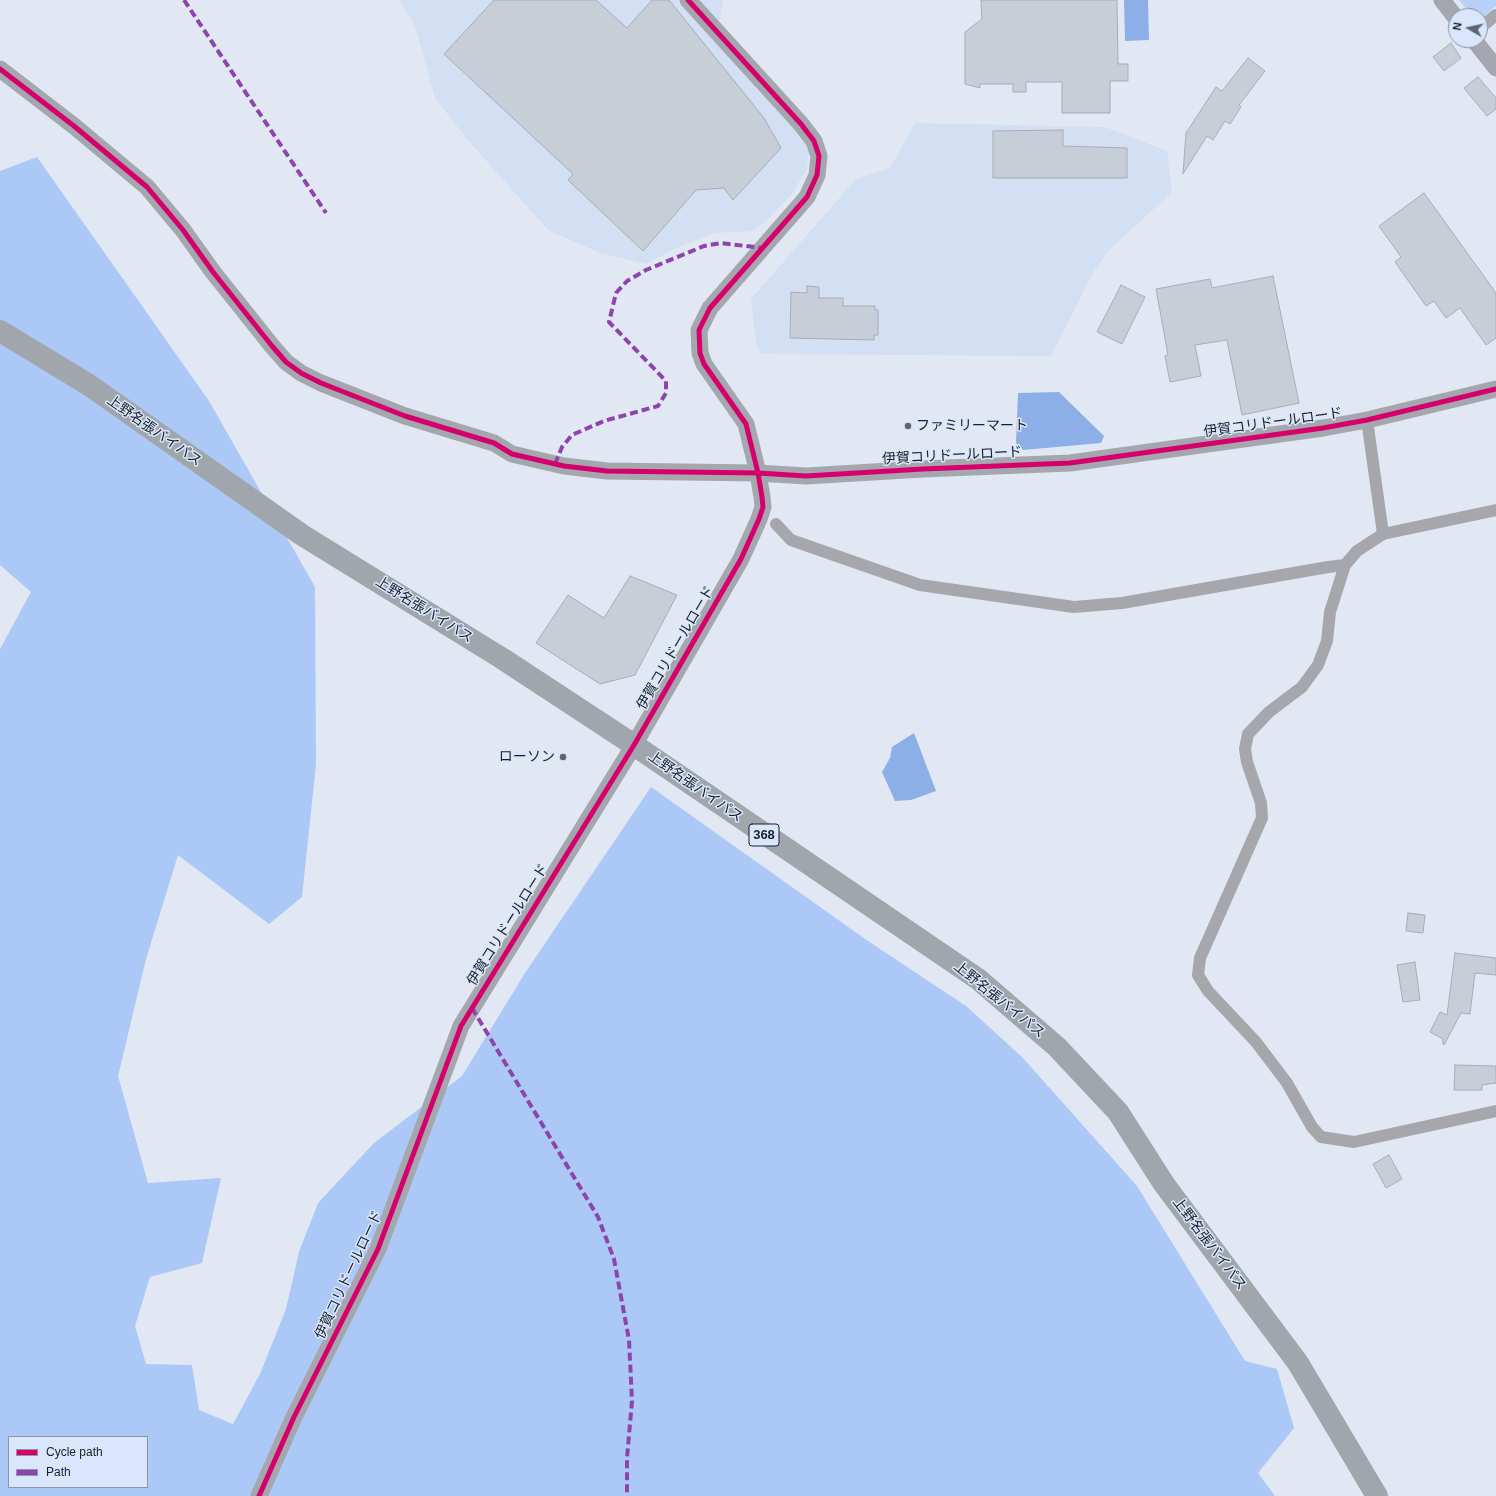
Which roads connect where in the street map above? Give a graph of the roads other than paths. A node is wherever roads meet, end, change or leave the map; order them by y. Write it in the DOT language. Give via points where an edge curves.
graph roads {
  1 [pos="688,0"];
  2 [pos="1442,0"];
  3 [pos="1448,8"];
  4 [pos="1480,48"];
  5 [pos="1496,68"];
  6 [pos="0,69"];
  7 [pos="0,331"];
  8 [pos="1496,389"];
  9 [pos="1367,420"];
  10 [pos="758,473"];
  11 [pos="1496,510"];
  12 [pos="776,524"];
  13 [pos="1383,534"];
  14 [pos="1345,565"];
  15 [pos="634,745"];
  16 [pos="1496,1111"];
  17 [pos="259,1496"];
  18 [pos="1377,1496"];
  1 -- 10 [label="street" via="801,124 814,141 819,156 817,175 808,197 710,308 699,330 700,353 704,364 746,424"];
  2 -- 3 [label="street"];
  4 -- 5 [label="street"];
  6 -- 10 [label="street" via="147,187 286,362 321,383 405,416 494,443 512,454 564,466 607,471"];
  7 -- 15 [label="highway, 上野名張バイパス / 368" via="89,385 302,535 503,659"];
  8 -- 9 [label="street, 伊賀コリドールロード"];
  9 -- 10 [label="street, 伊賀コリドールロード" via="1070,463 806,476"];
  9 -- 13 [label="street"];
  10 -- 15 [label="street, 伊賀コリドールロード" via="763,507 752,536"];
  11 -- 13 [label="street"];
  12 -- 14 [label="street" via="791,540 920,585 1074,607 1122,603"];
  13 -- 14 [label="street" via="1357,551"];
  14 -- 16 [label="street" via="1330,612 1328,641 1318,666 1302,687 1269,712 1248,734 1246,762 1261,803 1262,818 1200,958 1198,975 1208,991 1256,1042 1287,1083 1312,1127 1321,1137 1354,1142"];
  15 -- 17 [label="street, 伊賀コリドールロード" via="461,1026 378,1249 294,1417"];
  15 -- 18 [label="highway, 上野名張バイパス / 368" via="978,979 1057,1047 1118,1112 1164,1184 1298,1363"];
}
